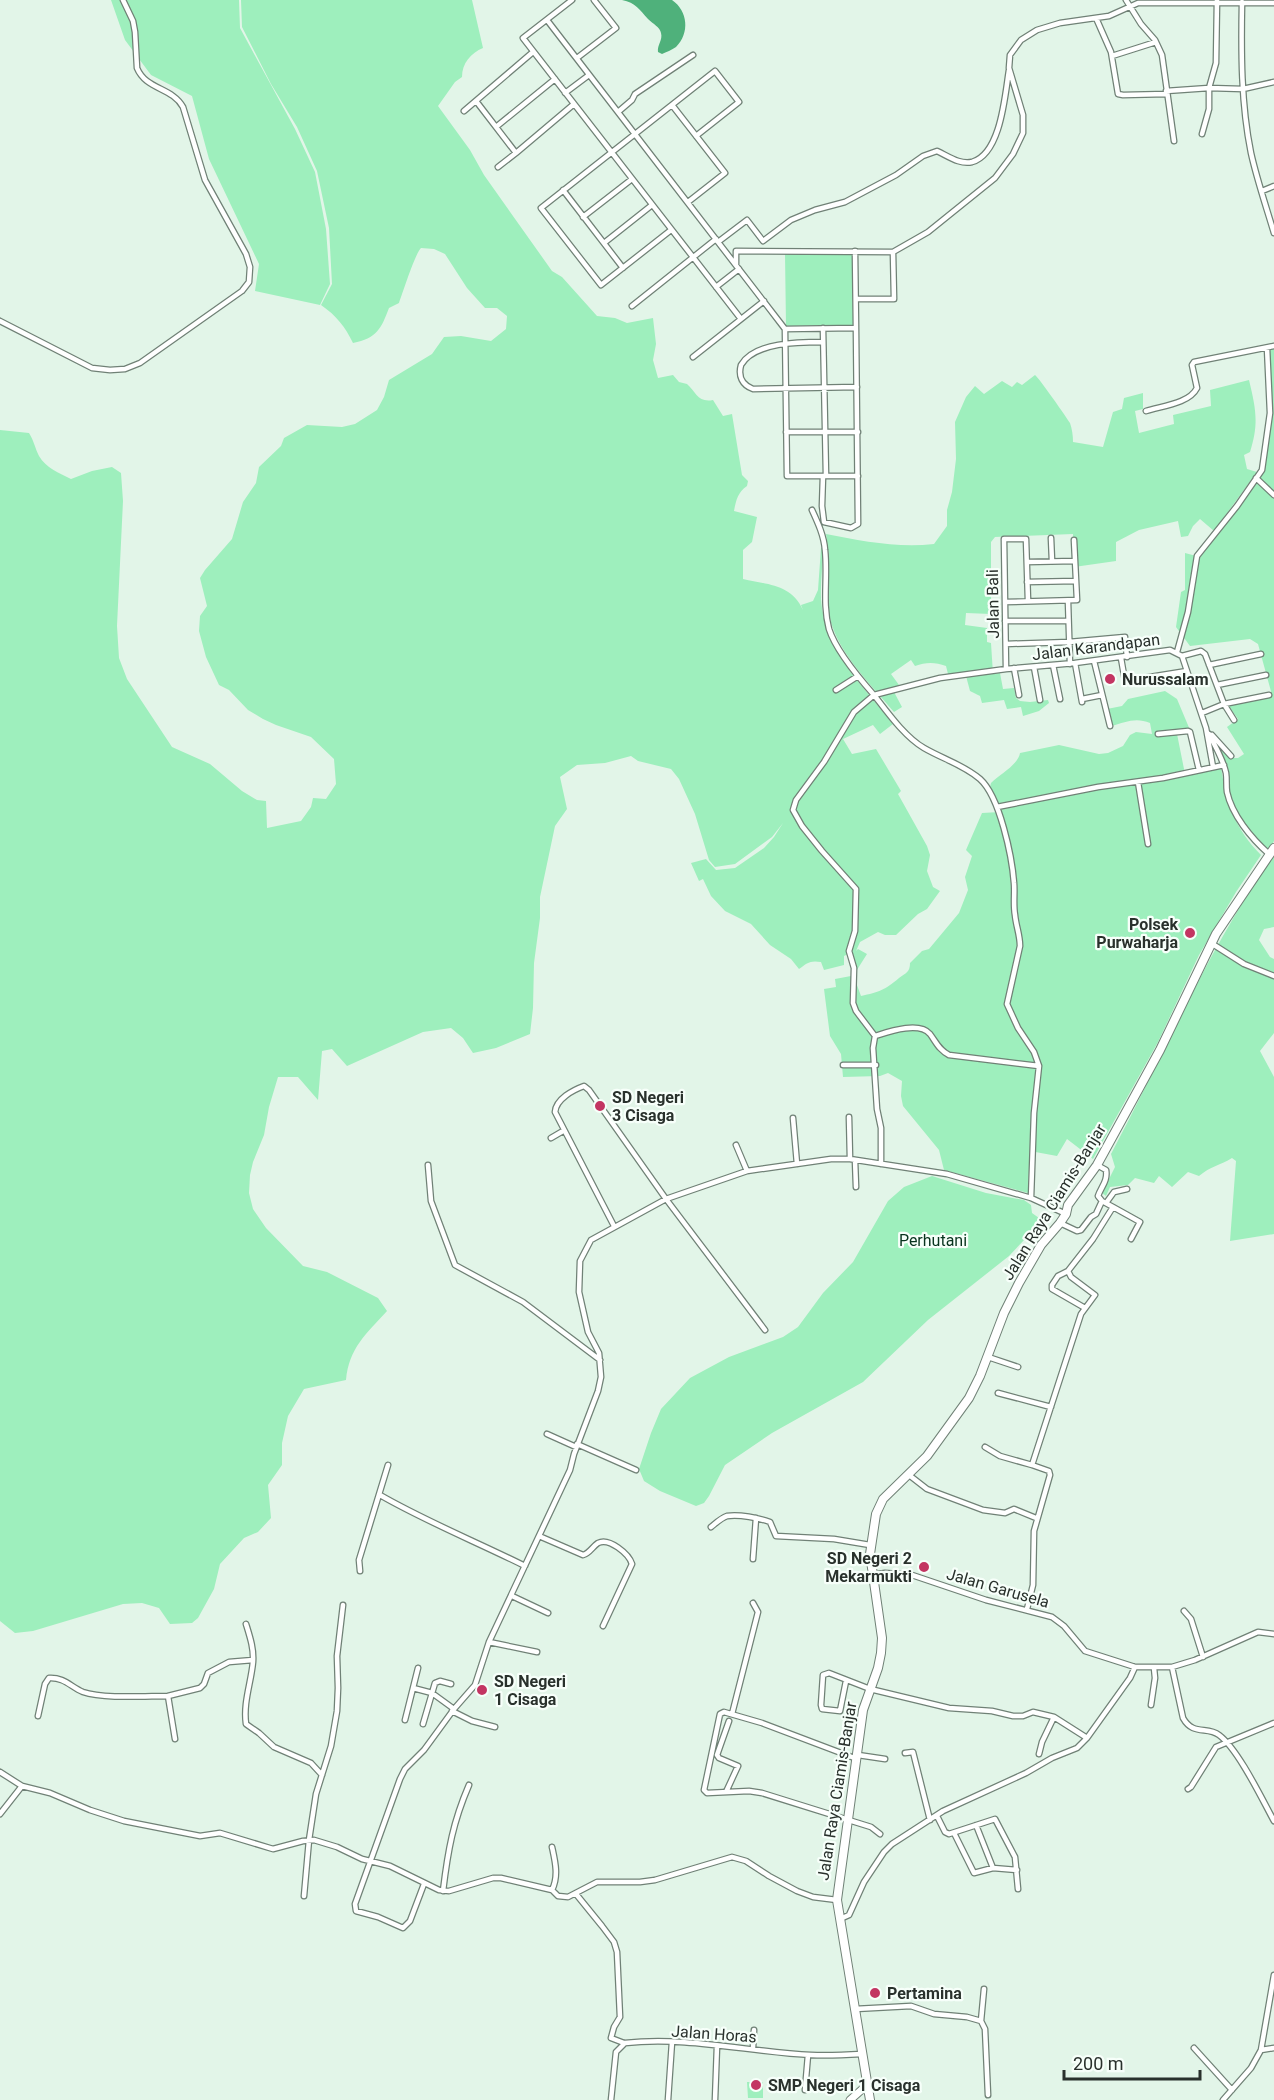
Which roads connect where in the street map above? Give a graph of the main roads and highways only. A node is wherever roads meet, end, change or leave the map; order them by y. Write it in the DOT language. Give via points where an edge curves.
graph roads {
  1 [pos="1271,851"];
  2 [pos="867,2085"];
  3 [pos="850,2100"];
  4 [pos="870,2100"];
  1 -- 2 [label="highway, Jalan Raya Ciamis-Banjar" via="1210,943 1160,1050 1097,1165 1019,1283 975,1388 927,1456 883,1499 876,1514 870,1545 882,1646 863,1710 837,1900"];
  2 -- 3 [label="main road"];
  2 -- 4 [label="highway, Jalan Raya Ciamis-Banjar"];
}
